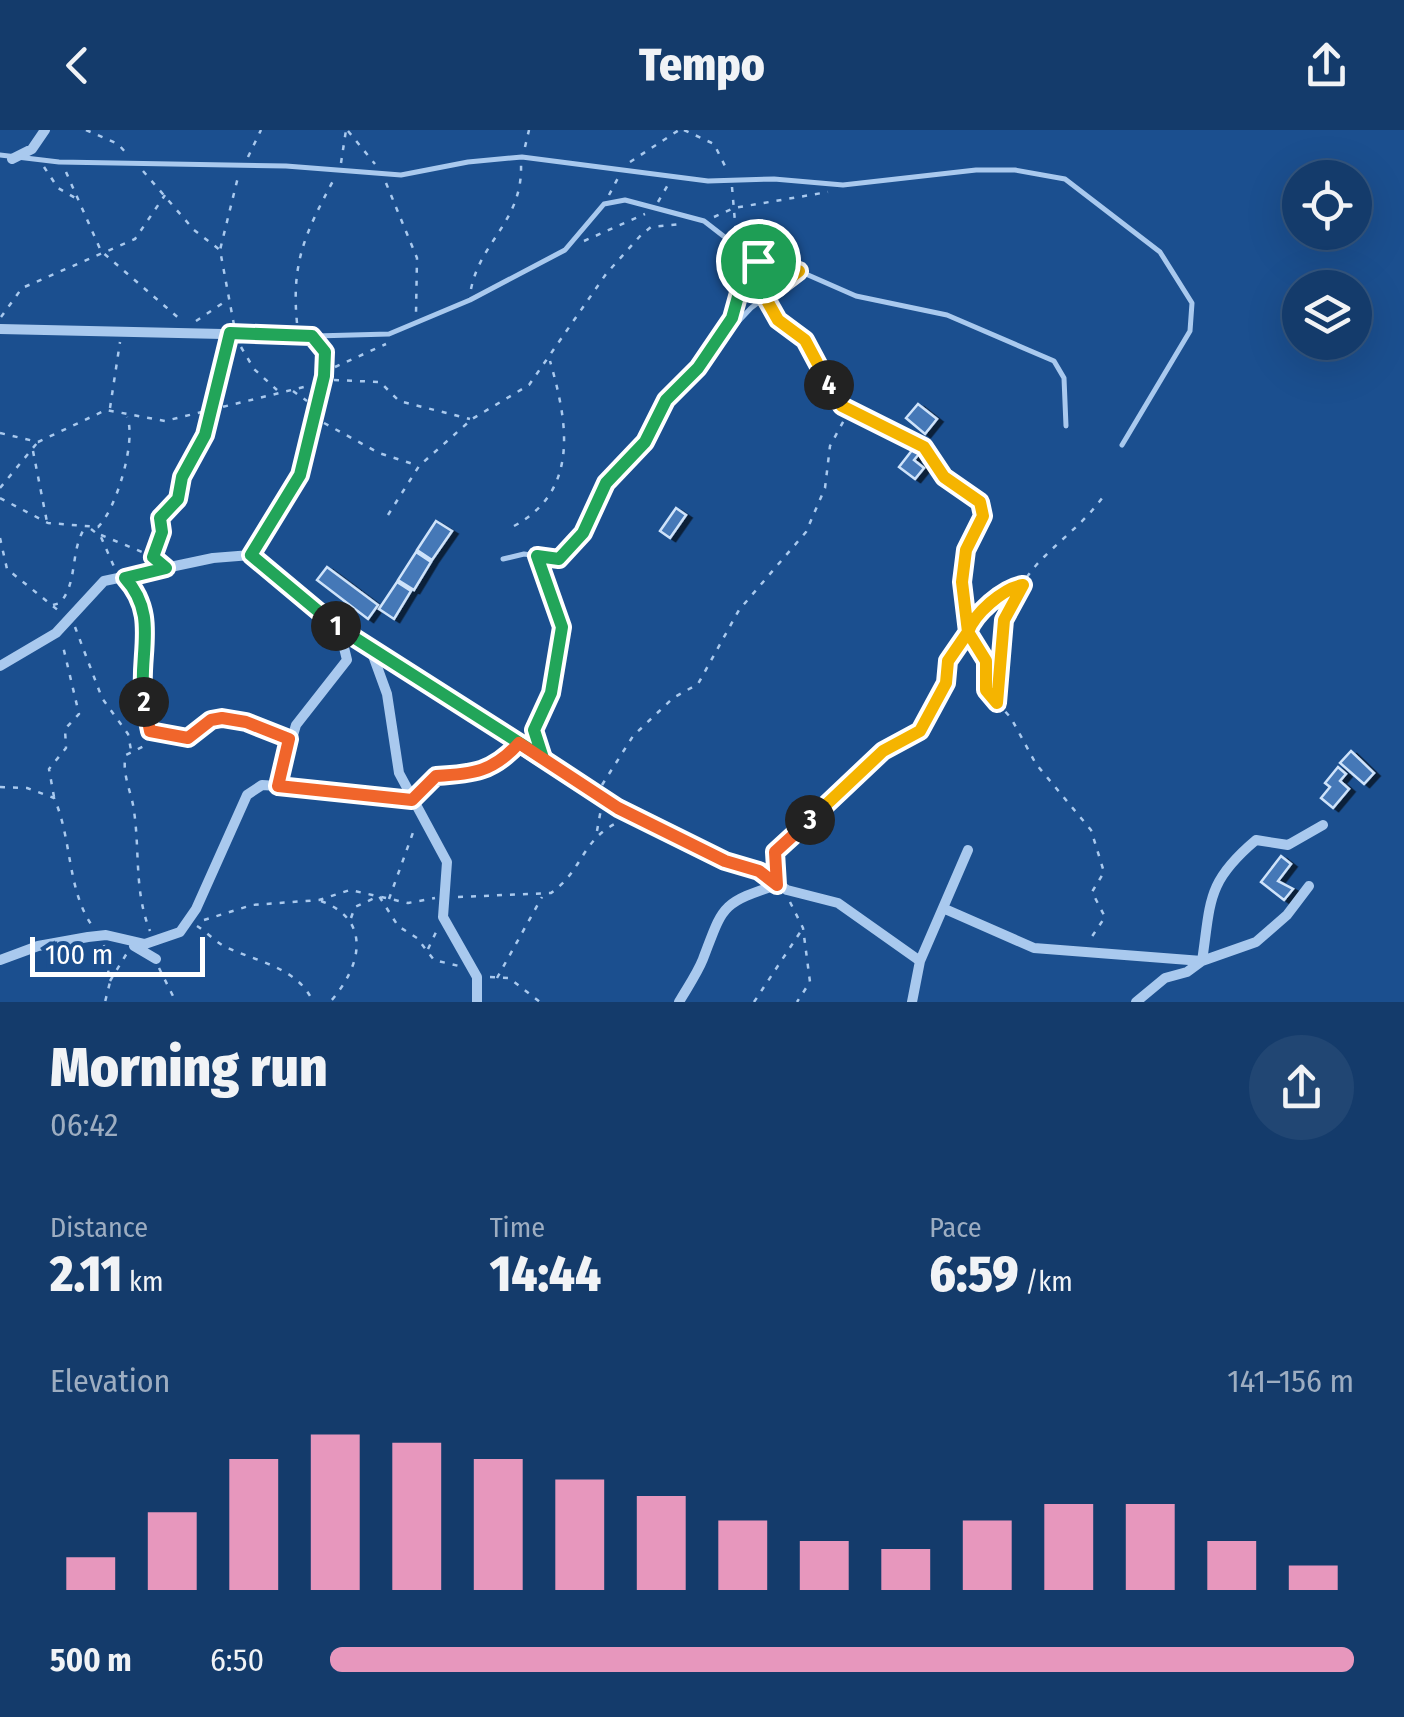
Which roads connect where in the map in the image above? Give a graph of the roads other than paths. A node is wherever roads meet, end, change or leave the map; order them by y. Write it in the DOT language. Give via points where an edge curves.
graph roads {
  1 [pos="44,130"];
  2 [pos="6,157"];
  3 [pos="799,271"];
  4 [pos="0,329"];
  5 [pos="312,336"];
  6 [pos="1066,426"];
  7 [pos="1122,445"];
  8 [pos="251,555"];
  9 [pos="503,558"];
  10 [pos="339,628"];
  11 [pos="371,649"];
  12 [pos="0,666"];
  13 [pos="278,786"];
  14 [pos="414,805"];
  15 [pos="1323,825"];
  16 [pos="968,850"];
  17 [pos="775,885"];
  18 [pos="1309,886"];
  19 [pos="945,909"];
  20 [pos="132,944"];
  21 [pos="156,959"];
  22 [pos="0,960"];
  23 [pos="920,961"];
  24 [pos="1202,961"];
  25 [pos="477,1002"];
  26 [pos="680,1002"];
  27 [pos="912,1002"];
  28 [pos="1136,1002"];
  1 -- 2 [label="street" via="32,149"];
  2 -- 7 [label="lane" via="383,174 522,158 672,177 842,186 976,170 1036,172 1079,186 1160,252 1186,290 1194,321"];
  3 -- 5 [label="lane" via="742,254 704,221 625,200 604,204 564,250 470,300 389,334"];
  3 -- 6 [label="lane" via="856,296 948,316 1054,361 1064,378"];
  3 -- 9 [label="lane" via="765,297 666,400 638,452 606,483 575,546 559,559"];
  4 -- 5 [label="street"];
  5 -- 8 [label="street" via="325,352 324,378 296,487"];
  8 -- 10 [label="street"];
  8 -- 12 [label="street" via="95,586 56,633"];
  10 -- 11 [label="street"];
  10 -- 13 [label="street" via="348,653 344,669 306,707 289,739"];
  11 -- 14 [label="street" via="399,773"];
  11 -- 17 [label="street" via="599,797 725,861 753,868"];
  13 -- 14 [label="street"];
  13 -- 20 [label="street" via="262,785 247,795 191,925 154,943"];
  14 -- 25 [label="street" via="447,862 442,911 476,975"];
  15 -- 24 [label="street" via="1288,844 1256,840 1217,878"];
  16 -- 19 [label="street"];
  17 -- 23 [label="street" via="838,903"];
  17 -- 26 [label="street" via="719,914"];
  18 -- 24 [label="street" via="1256,942"];
  19 -- 23 [label="street"];
  19 -- 24 [label="street" via="1016,942 1078,954"];
  20 -- 21 [label="street"];
  20 -- 22 [label="street" via="104,936 38,946"];
  23 -- 27 [label="street"];
  24 -- 28 [label="street" via="1165,978"];
}
